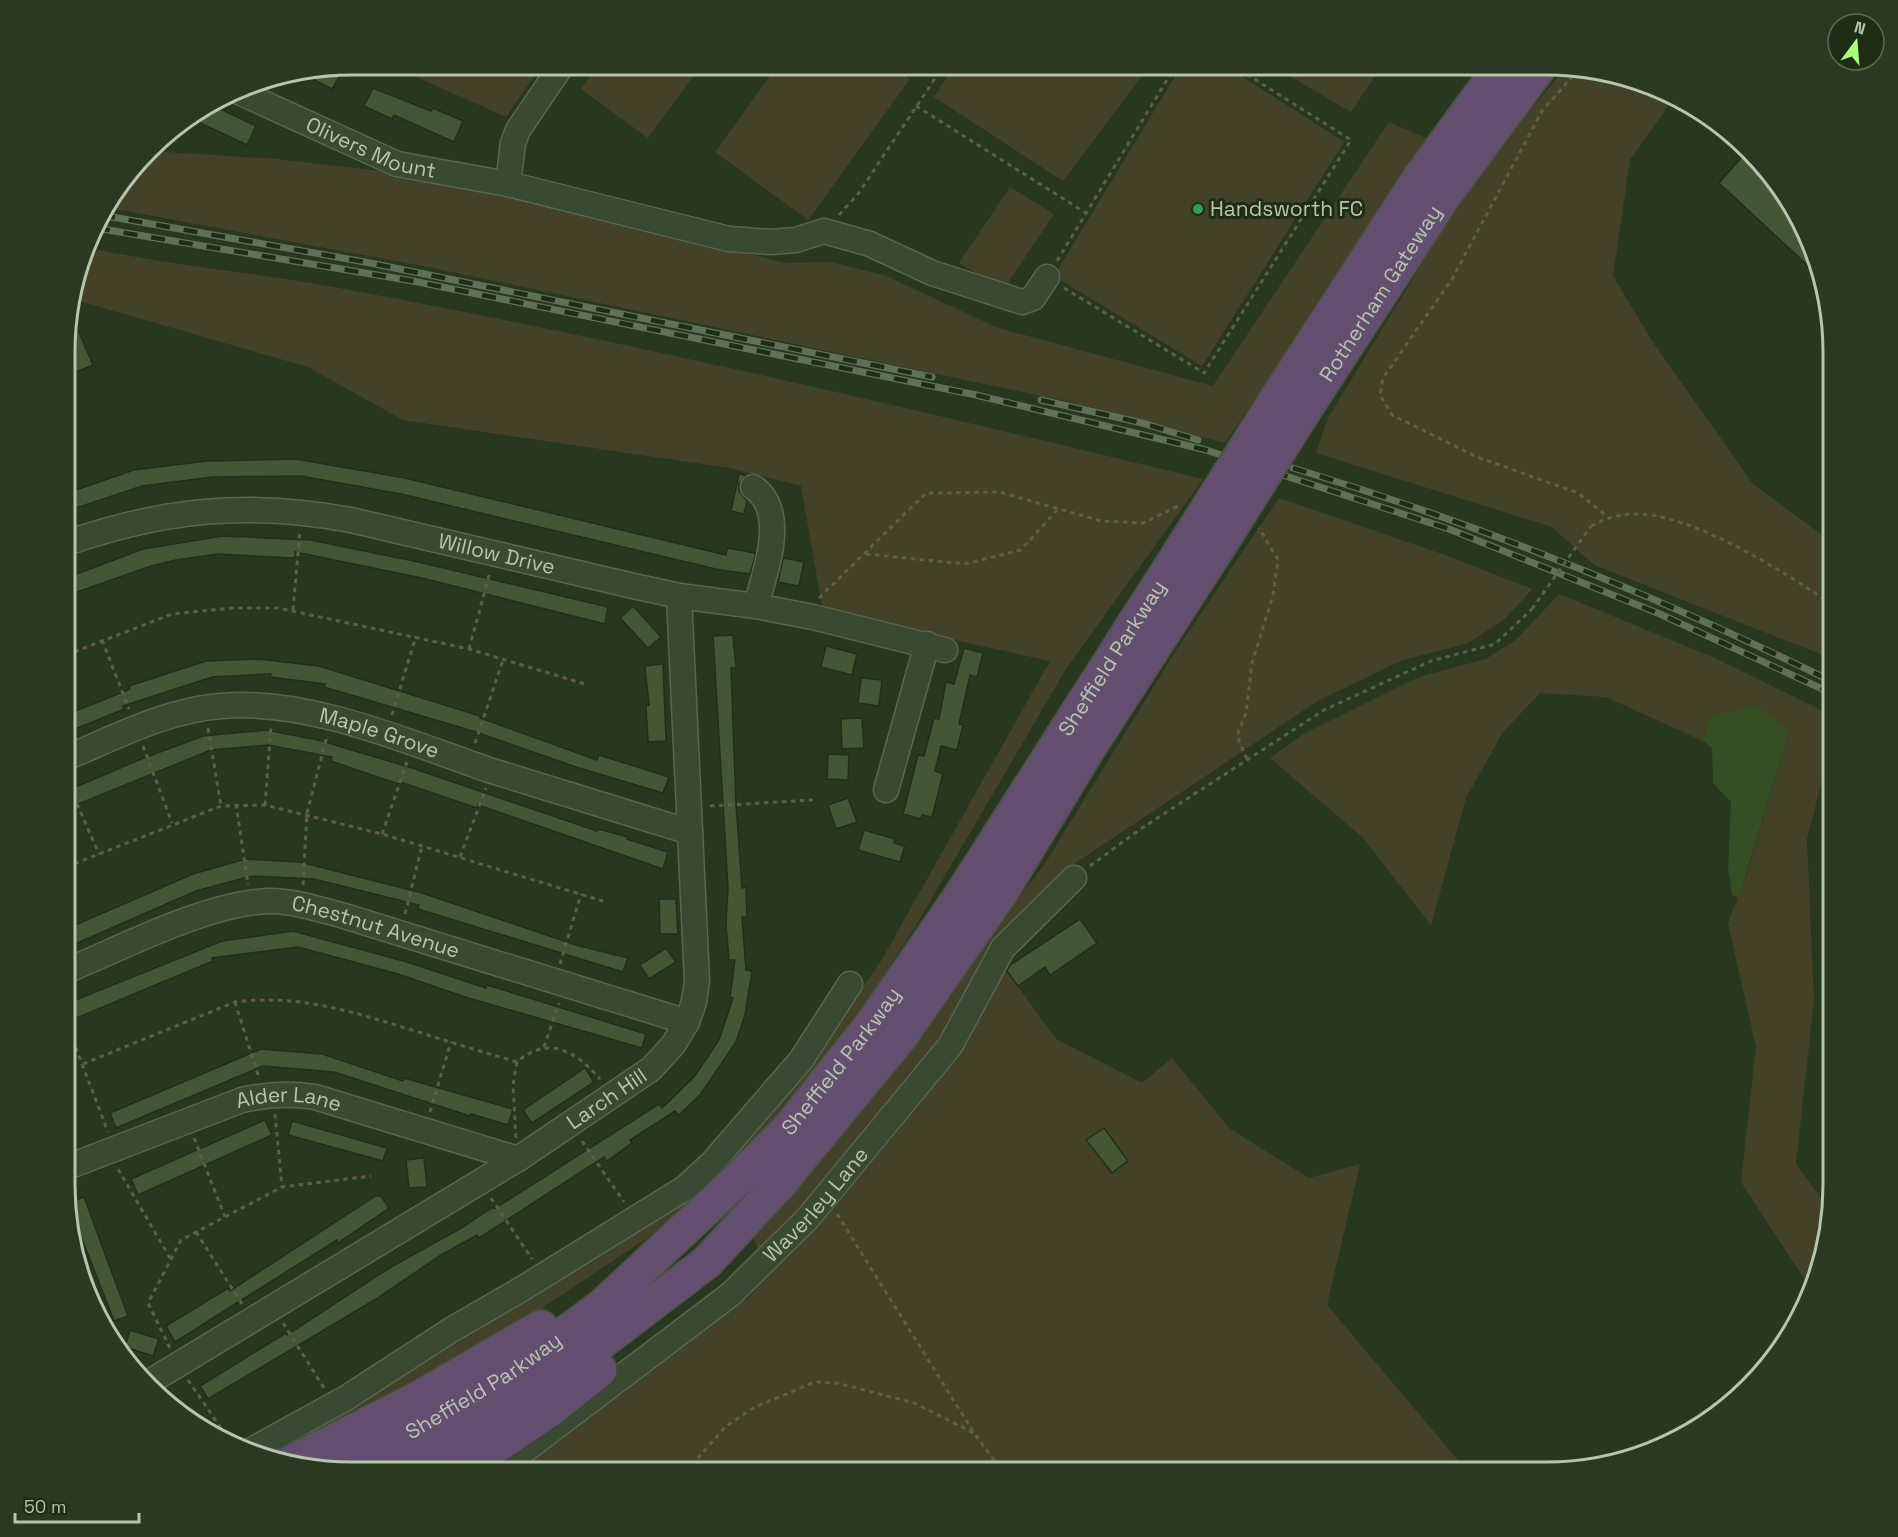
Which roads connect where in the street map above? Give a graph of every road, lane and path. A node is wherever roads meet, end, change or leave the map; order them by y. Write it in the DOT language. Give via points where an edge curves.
graph roads {
  1 [pos="555,75"];
  2 [pos="936,75"];
  3 [pos="1170,75"];
  4 [pos="1248,75"];
  5 [pos="1495,75"];
  6 [pos="1534,75"];
  7 [pos="1572,76"];
  8 [pos="247,96"];
  9 [pos="916,106"];
  10 [pos="508,184"];
  11 [pos="1086,213"];
  12 [pos="824,231"];
  13 [pos="1047,277"];
  14 [pos="1287,410"];
  15 [pos="753,487"];
  16 [pos="1058,508"];
  17 [pos="301,511"];
  18 [pos="1608,517"];
  19 [pos="1217,522"];
  20 [pos="75,541"];
  21 [pos="495,554"];
  22 [pos="866,555"];
  23 [pos="678,596"];
  24 [pos="1823,598"];
  25 [pos="816,601"];
  26 [pos="756,606"];
  27 [pos="293,610"];
  28 [pos="416,636"];
  29 [pos="469,649"];
  30 [pos="75,652"];
  31 [pos="503,660"];
  32 [pos="588,685"];
  33 [pos="272,705"];
  34 [pos="204,708"];
  35 [pos="332,719"];
  36 [pos="386,736"];
  37 [pos="413,745"];
  38 [pos="75,754"];
  39 [pos="1246,759"];
  40 [pos="468,762"];
  41 [pos="492,770"];
  42 [pos="886,790"];
  43 [pos="75,799"];
  44 [pos="813,800"];
  45 [pos="236,804"];
  46 [pos="265,804"];
  47 [pos="221,806"];
  48 [pos="689,807"];
  49 [pos="307,813"];
  50 [pos="690,832"];
  51 [pos="382,834"];
  52 [pos="422,846"];
  53 [pos="99,854"];
  54 [pos="460,857"];
  55 [pos="75,863"];
  56 [pos="1074,878"];
  57 [pos="581,894"];
  58 [pos="603,901"];
  59 [pos="250,903"];
  60 [pos="301,905"];
  61 [pos="400,933"];
  62 [pos="75,967"];
  63 [pos="560,983"];
  64 [pos="850,984"];
  65 [pos="235,1002"];
  66 [pos="687,1022"];
  67 [pos="451,1042"];
  68 [pos="75,1044"];
  69 [pos="544,1047"];
  70 [pos="517,1062"];
  71 [pos="83,1064"];
  72 [pos="268,1094"];
  73 [pos="614,1094"];
  74 [pos="188,1121"];
  75 [pos="570,1123"];
  76 [pos="424,1131"];
  77 [pos="111,1150"];
  78 [pos="518,1159"];
  79 [pos="75,1164"];
  80 [pos="371,1176"];
  81 [pos="480,1181"];
  82 [pos="282,1187"];
  83 [pos="827,1198"];
  84 [pos="225,1217"];
  85 [pos="635,1219"];
  86 [pos="196,1232"];
  87 [pos="681,1233"];
  88 [pos="170,1258"];
  89 [pos="707,1262"];
  90 [pos="543,1276"];
  91 [pos="272,1306"];
  92 [pos="251,1319"];
  93 [pos="179,1365"];
  94 [pos="154,1379"];
  95 [pos="335,1404"];
  96 [pos="222,1429"];
  97 [pos="974,1433"];
  98 [pos="259,1446"];
  99 [pos="301,1457"];
  100 [pos="361,1462"];
  101 [pos="421,1462"];
  102 [pos="473,1462"];
  103 [pos="509,1462"];
  104 [pos="695,1462"];
  105 [pos="996,1462"];
  1 -- 10 [label="street" via="518,130"];
  2 -- 9 [label="path"];
  3 -- 11 [label="path"];
  4 -- 13 [label="path" via="1352,140 1204,373"];
  5 -- 14 [label="highway, Rotherham Gateway" via="1420,177"];
  6 -- 14 [label="highway, Rotherham Gateway"];
  7 -- 18 [label="path" via="1542,111 1452,279 1383,378 1380,394 1392,415 1477,457 1578,493"];
  8 -- 10 [label="street, Olivers Mount" via="398,164"];
  9 -- 11 [label="path"];
  9 -- 12 [label="path" via="858,194"];
  10 -- 12 [label="street, Olivers Mount" via="729,239 796,240"];
  11 -- 13 [label="path"];
  12 -- 13 [label="street" via="870,244 932,273 1022,302 1032,298"];
  14 -- 19 [label="highway, Rotherham Gateway, bridge"];
  15 -- 26 [label="street" via="764,494 772,521"];
  16 -- 19 [label="path" via="1101,521 1143,523 1179,504"];
  16 -- 22 [label="path" via="1021,550 965,564"];
  16 -- 22 [label="path" via="1000,492 926,492"];
  17 -- 20 [label="street, Willow Drive" via="251,509 153,517"];
  17 -- 21 [label="street, Willow Drive"];
  17 -- 27 [label="path"];
  18 -- 24 [label="path" via="1631,514 1673,520 1766,560"];
  18 -- 39 [label="path, bridge" via="1591,526 1532,609 1495,644 1431,661 1324,710"];
  19 -- 39 [label="path" via="1261,529 1278,560 1274,595 1252,663 1246,713 1237,736"];
  19 -- 87 [label="highway, Sheffield Parkway" via="866,1032 790,1126"];
  19 -- 89 [label="highway, Sheffield Parkway" via="1089,748 1002,891 901,1036 781,1182"];
  21 -- 23 [label="street, Willow Drive"];
  21 -- 29 [label="path"];
  22 -- 25 [label="path"];
  23 -- 26 [label="street, Willow Drive"];
  23 -- 48 [label="street, Larch Hill"];
  26 -- 42 [label="street, Willow Drive" via="936,647"];
  27 -- 28 [label="path"];
  27 -- 30 [label="path" via="232,608 172,614"];
  28 -- 29 [label="path"];
  28 -- 36 [label="path"];
  29 -- 31 [label="path"];
  31 -- 32 [label="path"];
  31 -- 40 [label="path"];
  33 -- 34 [label="street, Maple Grove"];
  33 -- 35 [label="street, Maple Grove"];
  33 -- 46 [label="path"];
  34 -- 38 [label="street, Maple Grove" via="147,724"];
  34 -- 47 [label="path"];
  35 -- 36 [label="street, Maple Grove"];
  35 -- 49 [label="path"];
  36 -- 37 [label="street, Maple Grove"];
  37 -- 40 [label="street, Maple Grove"];
  37 -- 51 [label="path"];
  39 -- 56 [label="path"];
  40 -- 41 [label="street, Maple Grove"];
  41 -- 50 [label="street, Maple Grove"];
  41 -- 54 [label="path"];
  43 -- 53 [label="path"];
  44 -- 48 [label="path"];
  45 -- 46 [label="path"];
  45 -- 47 [label="path"];
  45 -- 59 [label="path"];
  46 -- 49 [label="path"];
  47 -- 53 [label="path"];
  48 -- 50 [label="street, Larch Hill"];
  49 -- 51 [label="path"];
  49 -- 60 [label="path"];
  50 -- 66 [label="street, Larch Hill" via="697,981"];
  51 -- 52 [label="path"];
  52 -- 54 [label="path"];
  52 -- 61 [label="path"];
  53 -- 55 [label="path"];
  54 -- 57 [label="path"];
  56 -- 83 [label="street, Waverley Lane" via="1003,948 950,1046"];
  57 -- 58 [label="path"];
  57 -- 63 [label="path"];
  59 -- 60 [label="street, Chestnut Avenue"];
  59 -- 62 [label="street, Chestnut Avenue" via="204,914"];
  60 -- 61 [label="street, Chestnut Avenue"];
  61 -- 63 [label="street, Chestnut Avenue"];
  63 -- 66 [label="street, Chestnut Avenue"];
  63 -- 69 [label="path"];
  64 -- 85 [label="street" via="801,1060 712,1163 685,1188"];
  65 -- 67 [label="path" via="296,1000 340,1007"];
  65 -- 71 [label="path"];
  65 -- 72 [label="path"];
  66 -- 73 [label="street, Larch Hill" via="651,1069"];
  67 -- 70 [label="path"];
  67 -- 76 [label="path"];
  68 -- 71 [label="path"];
  69 -- 70 [label="path"];
  69 -- 73 [label="path" via="569,1052 592,1069"];
  70 -- 78 [label="path" via="513,1085"];
  71 -- 77 [label="path"];
  72 -- 74 [label="street, Alder Lane"];
  72 -- 76 [label="street, Alder Lane" via="315,1097"];
  72 -- 82 [label="path"];
  73 -- 75 [label="street, Larch Hill"];
  74 -- 77 [label="street, Alder Lane"];
  74 -- 84 [label="path"];
  75 -- 78 [label="street, Larch Hill"];
  75 -- 85 [label="path"];
  76 -- 78 [label="street, Alder Lane"];
  77 -- 79 [label="street, Alder Lane"];
  77 -- 88 [label="path"];
  78 -- 81 [label="street, Larch Hill"];
  80 -- 82 [label="path"];
  81 -- 90 [label="path"];
  81 -- 91 [label="street, Larch Hill"];
  82 -- 84 [label="path"];
  83 -- 97 [label="path"];
  83 -- 103 [label="street, Waverley Lane" via="731,1294"];
  84 -- 86 [label="path"];
  85 -- 90 [label="street"];
  86 -- 88 [label="path" via="181,1240"];
  86 -- 92 [label="path"];
  87 -- 99 [label="highway" via="511,1346"];
  87 -- 100 [label="highway, Sheffield Parkway" via="602,1306 510,1373"];
  88 -- 93 [label="path" via="148,1303"];
  89 -- 101 [label="highway, Sheffield Parkway" via="556,1377"];
  89 -- 102 [label="highway" via="654,1322 595,1375"];
  90 -- 95 [label="street" via="451,1329"];
  91 -- 92 [label="street, Larch Hill"];
  91 -- 95 [label="path"];
  92 -- 93 [label="street, Larch Hill"];
  93 -- 94 [label="street, Larch Hill"];
  93 -- 96 [label="path"];
  95 -- 98 [label="street"];
  97 -- 104 [label="path" via="914,1403 837,1383 815,1382 755,1407 726,1426"];
  97 -- 105 [label="path"];
}
